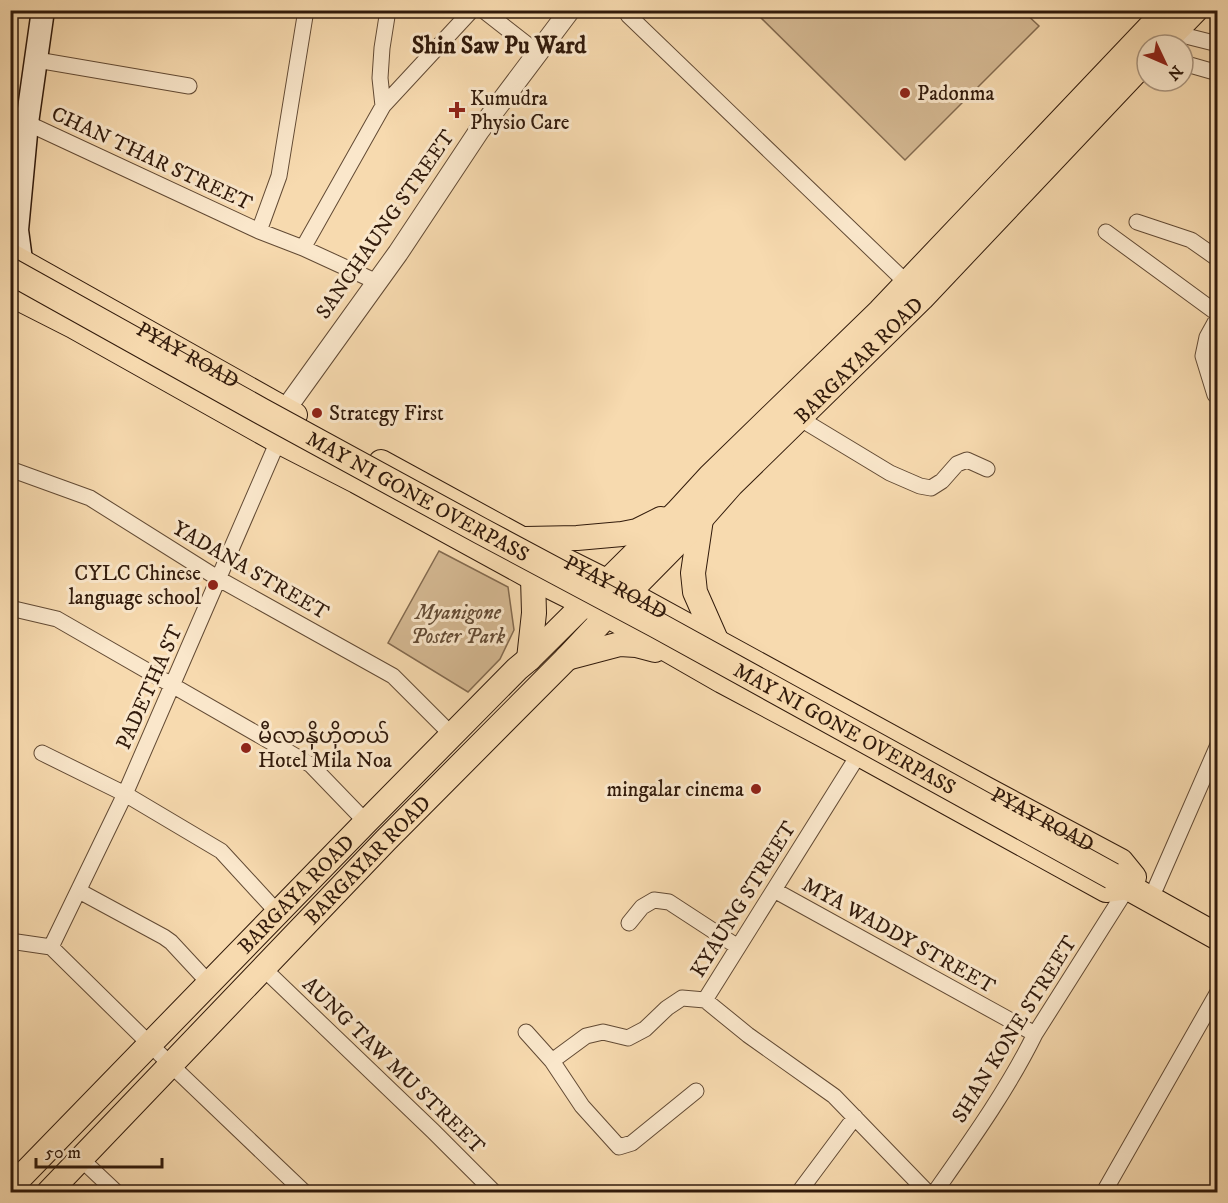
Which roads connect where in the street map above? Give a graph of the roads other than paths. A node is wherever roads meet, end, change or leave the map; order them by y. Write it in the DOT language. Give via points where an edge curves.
graph roads {
  1 [pos="43,10"];
  2 [pos="306,10"];
  3 [pos="388,10"];
  4 [pos="472,10"];
  5 [pos="483,10"];
  6 [pos="570,10"];
  7 [pos="1196,10"];
  8 [pos="627,15"];
  9 [pos="1161,24"];
  10 [pos="1218,44"];
  11 [pos="538,52"];
  12 [pos="37,60"];
  13 [pos="1195,66"];
  14 [pos="1135,71"];
  15 [pos="1218,73"];
  16 [pos="189,86"];
  17 [pos="383,106"];
  18 [pos="27,123"];
  19 [pos="1023,175"];
  20 [pos="1137,222"];
  21 [pos="260,231"];
  22 [pos="1106,232"];
  23 [pos="14,234"];
  24 [pos="303,248"];
  25 [pos="1218,259"];
  26 [pos="13,280"];
  27 [pos="376,282"];
  28 [pos="914,290"];
  29 [pos="1218,315"];
  30 [pos="1215,395"];
  31 [pos="285,410"];
  32 [pos="791,412"];
  33 [pos="278,441"];
  34 [pos="10,469"];
  35 [pos="987,469"];
  36 [pos="677,512"];
  37 [pos="701,519"];
  38 [pos="522,539"];
  39 [pos="533,578"];
  40 [pos="219,579"];
  41 [pos="606,581"];
  42 [pos="628,593"];
  43 [pos="584,604"];
  44 [pos="10,608"];
  45 [pos="607,615"];
  46 [pos="717,642"];
  47 [pos="675,655"];
  48 [pos="567,658"];
  49 [pos="529,659"];
  50 [pos="172,684"];
  51 [pos="452,735"];
  52 [pos="1218,745"];
  53 [pos="42,753"];
  54 [pos="859,754"];
  55 [pos="125,794"];
  56 [pos="366,822"];
  57 [pos="386,840"];
  58 [pos="1133,882"];
  59 [pos="774,890"];
  60 [pos="79,891"];
  61 [pos="278,913"];
  62 [pos="1218,921"];
  63 [pos="629,923"];
  64 [pos="1218,937"];
  65 [pos="10,940"];
  66 [pos="51,946"];
  67 [pos="738,947"];
  68 [pos="264,969"];
  69 [pos="210,984"];
  70 [pos="1218,992"];
  71 [pos="705,1000"];
  72 [pos="526,1032"];
  73 [pos="1035,1034"];
  74 [pos="150,1044"];
  75 [pos="552,1061"];
  76 [pos="171,1065"];
  77 [pos="696,1091"];
  78 [pos="855,1117"];
  79 [pos="81,1159"];
  80 [pos="10,1188"];
  81 [pos="49,1192"];
  82 [pos="116,1192"];
  83 [pos="304,1192"];
  84 [pos="495,1192"];
  85 [pos="799,1192"];
  86 [pos="927,1192"];
  87 [pos="934,1192"];
  88 [pos="1104,1192"];
  1 -- 12 [label="main road"];
  2 -- 21 [label="street" via="279,176"];
  3 -- 17 [label="street" via="380,78"];
  4 -- 17 [label="street"];
  5 -- 11 [label="street"];
  6 -- 11 [label="street, SANCHAUNG STREET"];
  7 -- 9 [label="main road, BARGAYAR ROAD"];
  8 -- 28 [label="street"];
  9 -- 10 [label="street"];
  9 -- 19 [label="main road, BARGAYAR ROAD"];
  11 -- 27 [label="street, SANCHAUNG STREET"];
  12 -- 16 [label="street"];
  12 -- 18 [label="main road"];
  13 -- 15 [label="street"];
  14 -- 19 [label="main road, BARGAYAR ROAD"];
  17 -- 24 [label="street"];
  18 -- 21 [label="street, CHAN THAR STREET"];
  18 -- 23 [label="main road"];
  19 -- 28 [label="main road, BARGAYAR ROAD"];
  20 -- 25 [label="street" via="1191,240"];
  21 -- 24 [label="street, CHAN THAR STREET"];
  22 -- 29 [label="street"];
  23 -- 26 [label="main road"];
  24 -- 27 [label="street, CHAN THAR STREET"];
  26 -- 31 [label="main road, PYAY ROAD"];
  26 -- 33 [label="main road, PYAY ROAD" via="73,326"];
  26 -- 58 [label="highway, MAY NI GONE OVERPASS, bridge"];
  27 -- 31 [label="street, SANCHAUNG STREET"];
  28 -- 32 [label="main road, BARGAYAR ROAD"];
  29 -- 30 [label="street" via="1203,356"];
  31 -- 38 [label="main road, PYAY ROAD"];
  32 -- 35 [label="street" via="890,473 920,486 931,488 967,460"];
  32 -- 36 [label="main road, BARGAYAR ROAD" via="710,476"];
  32 -- 37 [label="main road, BARGAYAR ROAD"];
  33 -- 39 [label="main road, PYAY ROAD"];
  33 -- 40 [label="street, PADETHA ST"];
  34 -- 40 [label="street, YADANA STREET" via="90,498"];
  36 -- 38 [label="main road" via="622,534"];
  36 -- 41 [label="main road, BARGAYAR ROAD"];
  37 -- 42 [label="main road, BARGAYAR ROAD"];
  37 -- 46 [label="main road" via="693,573 695,592"];
  38 -- 41 [label="main road, PYAY ROAD"];
  39 -- 43 [label="main road, PYAY ROAD"];
  39 -- 49 [label="main road"];
  40 -- 50 [label="street, PADETHA ST"];
  40 -- 51 [label="street, YADANA STREET" via="393,676"];
  41 -- 42 [label="main road, PYAY ROAD"];
  41 -- 43 [label="main road, BARGAYAR ROAD"];
  42 -- 45 [label="main road, BARGAYAR ROAD"];
  42 -- 46 [label="main road, PYAY ROAD"];
  43 -- 45 [label="main road, PYAY ROAD"];
  43 -- 49 [label="main road, BARGAYA ROAD"];
  44 -- 50 [label="street" via="57,620"];
  45 -- 47 [label="main road, PYAY ROAD"];
  45 -- 48 [label="main road, BARGAYAR ROAD"];
  46 -- 58 [label="main road, PYAY ROAD" via="1121,861"];
  47 -- 48 [label="main road" via="620,644"];
  47 -- 54 [label="main road, PYAY ROAD"];
  48 -- 57 [label="main road, BARGAYAR ROAD"];
  49 -- 51 [label="main road, BARGAYA ROAD"];
  50 -- 55 [label="street, PADETHA ST"];
  50 -- 56 [label="street" via="311,765"];
  51 -- 56 [label="main road, BARGAYA ROAD"];
  52 -- 58 [label="street, SHAN KONE STREET"];
  53 -- 55 [label="street"];
  54 -- 58 [label="main road, PYAY ROAD" via="1106,890"];
  54 -- 59 [label="street, KYAUNG STREET"];
  55 -- 60 [label="street, PADETHA ST"];
  55 -- 61 [label="street" via="221,851"];
  56 -- 57 [label="main road"];
  56 -- 61 [label="main road, BARGAYA ROAD"];
  57 -- 68 [label="main road, BARGAYAR ROAD"];
  58 -- 62 [label="highway, PYAY ROAD"];
  58 -- 64 [label="highway, PYAY ROAD"];
  58 -- 73 [label="street, SHAN KONE STREET"];
  59 -- 67 [label="street, KYAUNG STREET"];
  59 -- 73 [label="street, MYA WADDY STREET"];
  60 -- 66 [label="street, PADETHA ST"];
  60 -- 69 [label="street" via="164,937"];
  61 -- 69 [label="main road, BARGAYA ROAD"];
  63 -- 67 [label="street" via="654,900 669,902"];
  65 -- 66 [label="street"];
  66 -- 74 [label="street"];
  67 -- 71 [label="street, KYAUNG STREET"];
  68 -- 76 [label="main road, BARGAYAR ROAD"];
  68 -- 84 [label="street, AUNG TAW MU STREET"];
  69 -- 74 [label="main road, BARGAYA ROAD"];
  70 -- 88 [label="street"];
  71 -- 75 [label="street" via="682,998 628,1038 603,1032 586,1036"];
  71 -- 78 [label="street, KYAUNG STREET" via="834,1096"];
  72 -- 75 [label="street"];
  73 -- 87 [label="street, SHAN KONE STREET"];
  74 -- 76 [label="street"];
  74 -- 80 [label="main road, BARGAYA ROAD"];
  75 -- 77 [label="street" via="582,1106 619,1146 632,1143"];
  76 -- 79 [label="main road"];
  76 -- 83 [label="street"];
  78 -- 85 [label="street"];
  78 -- 86 [label="street, KYAUNG STREET"];
  79 -- 81 [label="main road"];
  79 -- 82 [label="street"];
}
